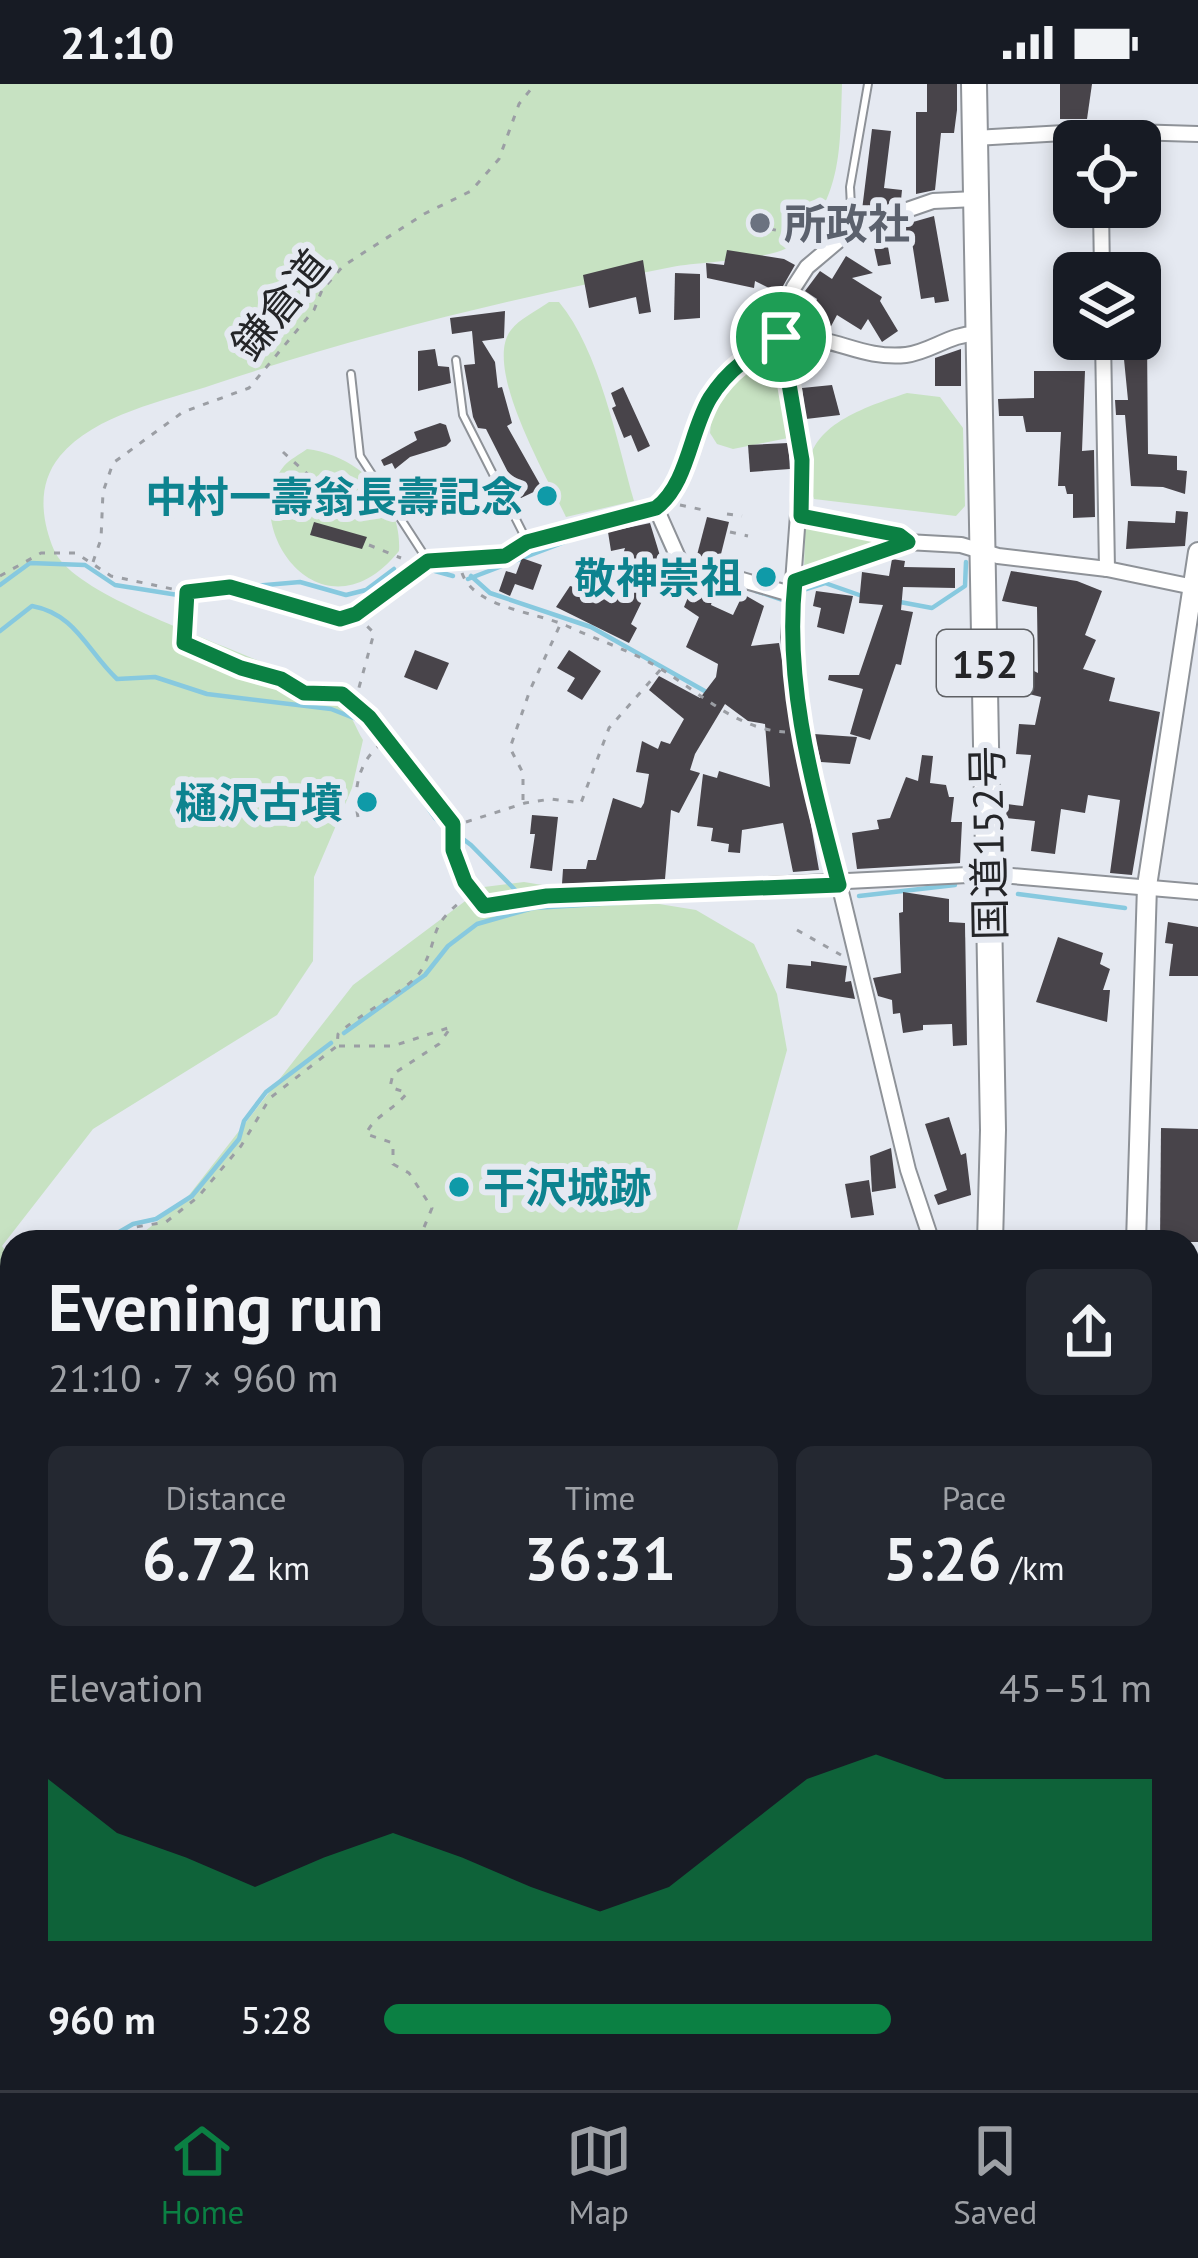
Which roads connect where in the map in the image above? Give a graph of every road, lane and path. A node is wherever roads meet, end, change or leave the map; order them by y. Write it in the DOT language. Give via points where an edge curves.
graph roads {
  1 [pos="535,84"];
  2 [pos="868,84"];
  3 [pos="974,84"];
  4 [pos="1198,134"];
  5 [pos="1161,135"];
  6 [pos="1053,137"];
  7 [pos="975,138"];
  8 [pos="975,199"];
  9 [pos="770,229"];
  10 [pos="852,229"];
  11 [pos="816,260"];
  12 [pos="976,334"];
  13 [pos="781,337"];
  14 [pos="456,360"];
  15 [pos="1103,360"];
  16 [pos="350,374"];
  17 [pos="283,452"];
  18 [pos="661,504"];
  19 [pos="366,506"];
  20 [pos="708,511"];
  21 [pos="727,514"];
  22 [pos="802,514"];
  23 [pos="742,516"];
  24 [pos="882,527"];
  25 [pos="730,532"];
  26 [pos="748,536"];
  27 [pos="527,542"];
  28 [pos="908,542"];
  29 [pos="369,545"];
  30 [pos="983,551"];
  31 [pos="389,552"];
  32 [pos="1198,552"];
  33 [pos="464,560"];
  34 [pos="93,562"];
  35 [pos="422,564"];
  36 [pos="1107,569"];
  37 [pos="0,576"];
  38 [pos="795,588"];
  39 [pos="1196,588"];
  40 [pos="187,592"];
  41 [pos="356,614"];
  42 [pos="561,623"];
  43 [pos="661,669"];
  44 [pos="355,704"];
  45 [pos="802,730"];
  46 [pos="386,741"];
  47 [pos="523,803"];
  48 [pos="358,817"];
  49 [pos="453,824"];
  50 [pos="988,874"];
  51 [pos="839,885"];
  52 [pos="1147,886"];
  53 [pos="472,892"];
  54 [pos="1198,892"];
  55 [pos="543,897"];
  56 [pos="797,929"];
  57 [pos="858,965"];
  58 [pos="337,1046"];
  59 [pos="131,1230"];
  60 [pos="423,1230"];
  61 [pos="928,1230"];
  62 [pos="990,1230"];
  63 [pos="1136,1230"];
  1 -- 34 [label="path, 鎌倉道" via="499,159 471,191 343,266 249,388 183,412 113,463"];
  2 -- 10 [label="lane" via="850,187"];
  3 -- 7 [label="highway, 国道152号 / 152"];
  4 -- 5 [label="street"];
  6 -- 7 [label="street"];
  7 -- 8 [label="highway, 国道152号 / 152"];
  8 -- 10 [label="street" via="933,202"];
  8 -- 12 [label="highway, 国道152号 / 152"];
  9 -- 11 [label="path" via="790,233"];
  10 -- 11 [label="street"];
  11 -- 13 [label="street" via="794,287"];
  12 -- 13 [label="street" via="905,355"];
  12 -- 30 [label="highway, 国道152号 / 152"];
  13 -- 18 [label="street" via="724,377"];
  13 -- 22 [label="street" via="800,439"];
  14 -- 27 [label="lane" via="463,415"];
  15 -- 36 [label="street"];
  16 -- 35 [label="lane" via="360,456"];
  17 -- 19 [label="path" via="313,479"];
  18 -- 20 [label="path"];
  18 -- 27 [label="street"];
  18 -- 38 [label="street" via="680,562"];
  21 -- 23 [label="path"];
  22 -- 24 [label="path"];
  22 -- 28 [label="path"];
  22 -- 38 [label="street"];
  25 -- 26 [label="path"];
  27 -- 33 [label="street" via="505,556"];
  28 -- 30 [label="street"];
  28 -- 38 [label="street"];
  29 -- 31 [label="path"];
  30 -- 36 [label="street"];
  30 -- 50 [label="highway, 国道152号 / 152"];
  32 -- 39 [label="street"];
  33 -- 35 [label="street"];
  33 -- 42 [label="path" via="462,578 488,599"];
  34 -- 37 [label="path" via="41,553"];
  34 -- 40 [label="path" via="111,576"];
  35 -- 41 [label="path"];
  36 -- 39 [label="street"];
  38 -- 45 [label="street" via="790,637"];
  39 -- 52 [label="street"];
  40 -- 41 [label="path" via="230,587 324,617"];
  40 -- 44 [label="path" via="184,643 304,693 342,694"];
  41 -- 44 [label="path" via="374,633"];
  42 -- 43 [label="path"];
  42 -- 47 [label="path" via="510,748 523,773"];
  43 -- 45 [label="path" via="760,730"];
  43 -- 47 [label="path" via="609,728 581,802"];
  44 -- 46 [label="path"];
  45 -- 51 [label="street"];
  46 -- 48 [label="path" via="374,748 354,796"];
  46 -- 49 [label="path"];
  47 -- 49 [label="path"];
  49 -- 53 [label="lane"];
  50 -- 51 [label="street"];
  50 -- 52 [label="street"];
  50 -- 62 [label="highway, 国道152号 / 152"];
  51 -- 55 [label="street"];
  51 -- 57 [label="street"];
  52 -- 54 [label="street"];
  52 -- 63 [label="street"];
  53 -- 55 [label="lane" via="484,906"];
  53 -- 58 [label="path" via="436,926 422,972 355,1017"];
  56 -- 57 [label="path"];
  57 -- 61 [label="street"];
  58 -- 59 [label="path" via="270,1098 198,1197 166,1222"];
  58 -- 60 [label="path" via="393,1046 451,1027 393,1074 390,1087 407,1093 367,1134 393,1143 394,1164 432,1208"];
}
